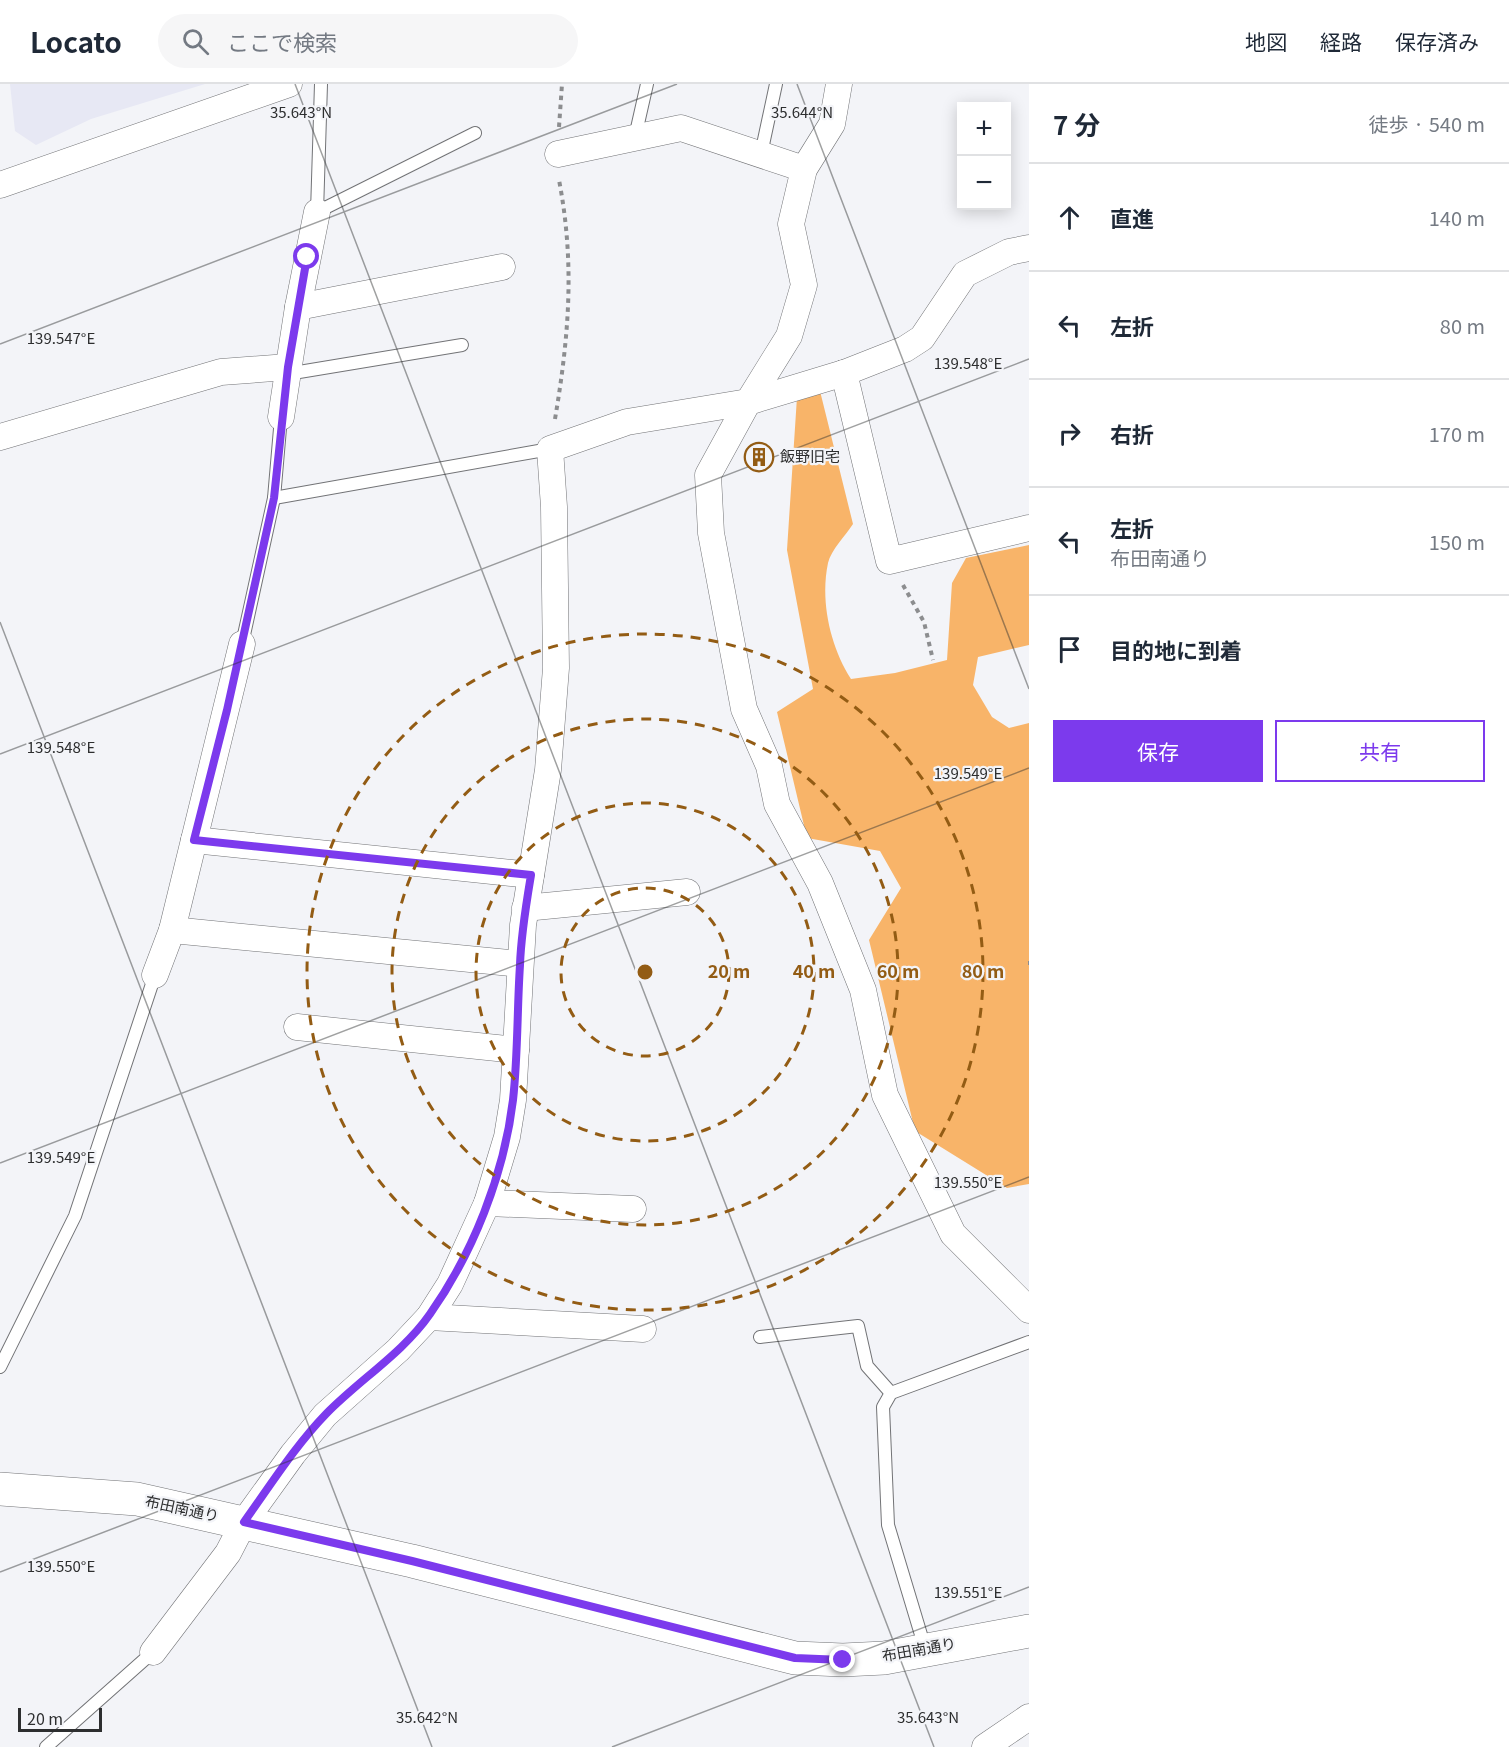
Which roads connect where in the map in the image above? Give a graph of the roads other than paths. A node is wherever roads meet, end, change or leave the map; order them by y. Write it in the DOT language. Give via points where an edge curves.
graph roads {
  1 [pos="289,84"];
  2 [pos="321,84"];
  3 [pos="647,84"];
  4 [pos="776,84"];
  5 [pos="839,84"];
  6 [pos="475,133"];
  7 [pos="635,137"];
  8 [pos="558,153"];
  9 [pos="761,154"];
  10 [pos="804,169"];
  11 [pos="0,185"];
  12 [pos="317,212"];
  13 [pos="1029,248"];
  14 [pos="502,267"];
  15 [pos="298,307"];
  16 [pos="462,345"];
  17 [pos="287,371"];
  18 [pos="844,373"];
  19 [pos="748,402"];
  20 [pos="281,417"];
  21 [pos="0,437"];
  22 [pos="550,449"];
  23 [pos="274,498"];
  24 [pos="1029,528"];
  25 [pos="242,644"];
  26 [pos="194,840"];
  27 [pos="531,875"];
  28 [pos="687,892"];
  29 [pos="525,908"];
  30 [pos="172,930"];
  31 [pos="520,964"];
  32 [pos="155,975"];
  33 [pos="297,1027"];
  34 [pos="516,1050"];
  35 [pos="487,1203"];
  36 [pos="633,1209"];
  37 [pos="1029,1310"];
  38 [pos="429,1317"];
  39 [pos="643,1329"];
  40 [pos="760,1337"];
  41 [pos="1029,1342"];
  42 [pos="0,1366"];
  43 [pos="891,1393"];
  44 [pos="0,1489"];
  45 [pos="244,1522"];
  46 [pos="1029,1631"];
  47 [pos="925,1649"];
  48 [pos="153,1652"];
  49 [pos="1029,1717"];
  50 [pos="46,1747"];
  51 [pos="985,1747"];
  1 -- 11 [label="street"];
  2 -- 12 [label="lane"];
  3 -- 7 [label="lane"];
  4 -- 9 [label="lane"];
  5 -- 10 [label="street" via="832,124"];
  6 -- 12 [label="lane"];
  7 -- 8 [label="street"];
  7 -- 9 [label="street" via="681,128"];
  9 -- 10 [label="street"];
  10 -- 19 [label="street" via="791,224 804,285 789,336"];
  12 -- 15 [label="street"];
  13 -- 18 [label="street" via="1009,252 965,274 922,338 905,349"];
  14 -- 15 [label="street"];
  15 -- 17 [label="street"];
  16 -- 17 [label="lane"];
  17 -- 20 [label="street"];
  17 -- 21 [label="street" via="221,372"];
  18 -- 19 [label="street"];
  18 -- 24 [label="street" via="889,561"];
  19 -- 22 [label="street" via="627,422"];
  19 -- 37 [label="street" via="708,475 711,533 744,710 769,766 777,804 820,883 862,990 885,1095 952,1234"];
  20 -- 23 [label="lane"];
  22 -- 23 [label="lane"];
  22 -- 27 [label="street" via="556,668 549,770"];
  23 -- 25 [label="lane"];
  25 -- 26 [label="street"];
  26 -- 27 [label="street"];
  26 -- 30 [label="street"];
  27 -- 29 [label="street"];
  28 -- 29 [label="street"];
  29 -- 31 [label="street"];
  30 -- 31 [label="street"];
  30 -- 32 [label="street"];
  31 -- 34 [label="street"];
  32 -- 42 [label="lane" via="75,1216"];
  33 -- 34 [label="street"];
  34 -- 35 [label="street" via="507,1137"];
  35 -- 36 [label="street"];
  35 -- 38 [label="street" via="450,1284"];
  38 -- 39 [label="street"];
  38 -- 45 [label="street" via="325,1415"];
  40 -- 43 [label="lane" via="858,1326 867,1366"];
  41 -- 43 [label="lane"];
  43 -- 47 [label="lane" via="883,1407 888,1526"];
  44 -- 45 [label="street, 布田南通り" via="136,1499"];
  45 -- 47 [label="street, 布田南通り" via="795,1658 884,1658"];
  45 -- 48 [label="street" via="228,1553"];
  46 -- 47 [label="street, 布田南通り"];
  48 -- 50 [label="lane"];
  49 -- 51 [label="street"];
}
